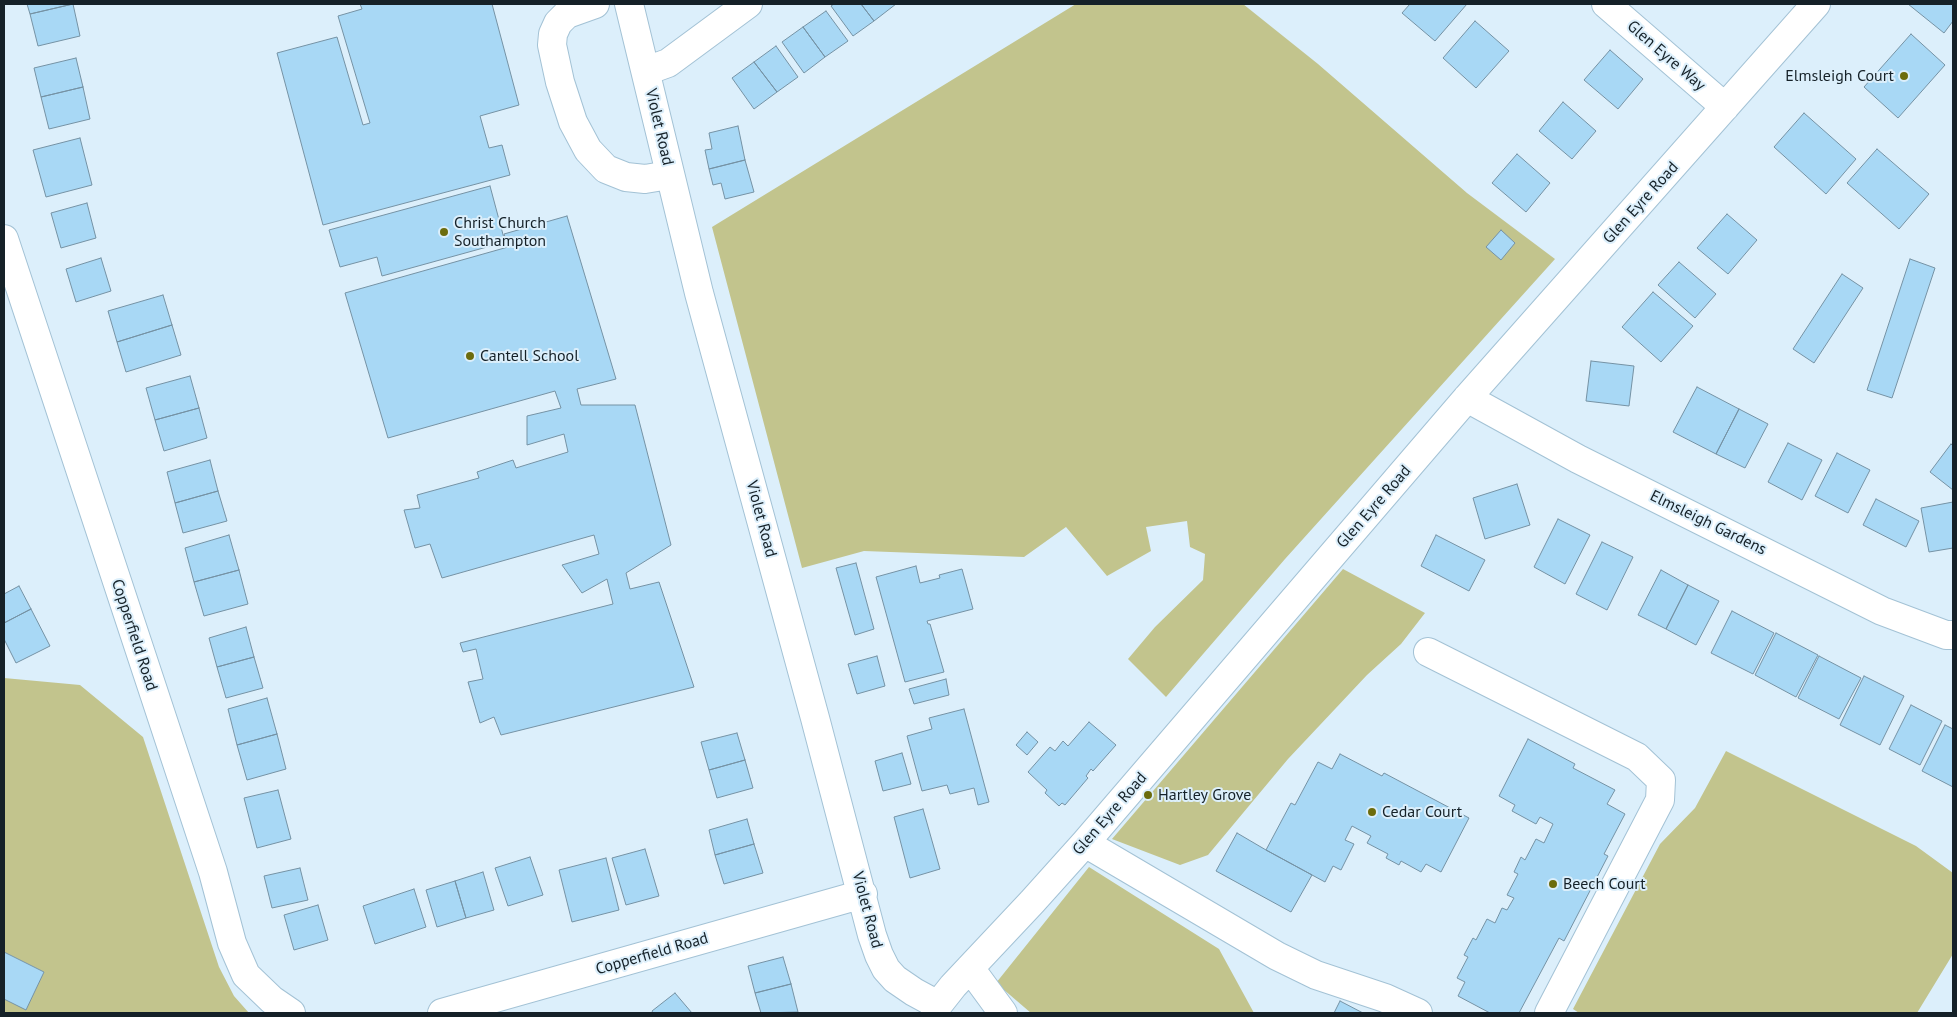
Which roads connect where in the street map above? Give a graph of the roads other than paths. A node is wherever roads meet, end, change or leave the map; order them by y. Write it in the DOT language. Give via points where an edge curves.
graph roads {
  1 [pos="595,4"];
  2 [pos="629,4"];
  3 [pos="748,4"];
  4 [pos="1606,4"];
  5 [pos="1816,4"];
  6 [pos="646,71"];
  7 [pos="1725,108"];
  8 [pos="670,174"];
  9 [pos="4,239"];
  10 [pos="1467,398"];
  11 [pos="1953,635"];
  12 [pos="1428,652"];
  13 [pos="1085,843"];
  14 [pos="863,894"];
  15 [pos="970,968"];
  16 [pos="937,1009"];
  17 [pos="291,1013"];
  18 [pos="442,1013"];
  19 [pos="1003,1013"];
  20 [pos="1418,1013"];
  21 [pos="1548,1013"];
  1 -- 8 [label="street" via="567,14 558,22 553,34 552,45 560,82 573,122 588,150 606,168 626,177 645,179"];
  2 -- 6 [label="street, Violet Road"];
  3 -- 6 [label="street" via="668,63"];
  4 -- 7 [label="street, Glen Eyre Way"];
  5 -- 7 [label="street, Glen Eyre Road"];
  6 -- 8 [label="street, Violet Road"];
  7 -- 10 [label="street, Glen Eyre Road"];
  8 -- 14 [label="street, Violet Road" via="699,294"];
  9 -- 17 [label="street, Copperfield Road" via="210,863 232,943 246,975"];
  10 -- 11 [label="street, Elmsleigh Gardens" via="1578,459 1882,611"];
  10 -- 13 [label="street, Glen Eyre Road"];
  12 -- 21 [label="street" via="1638,756 1661,780 1660,800"];
  13 -- 15 [label="street, Glen Eyre Road"];
  13 -- 20 [label="street" via="1277,956 1316,975 1385,998"];
  14 -- 16 [label="street, Violet Road" via="872,935 886,969"];
  14 -- 18 [label="street, Copperfield Road"];
  15 -- 16 [label="street, Glen Eyre Road"];
  15 -- 19 [label="street"];
}
